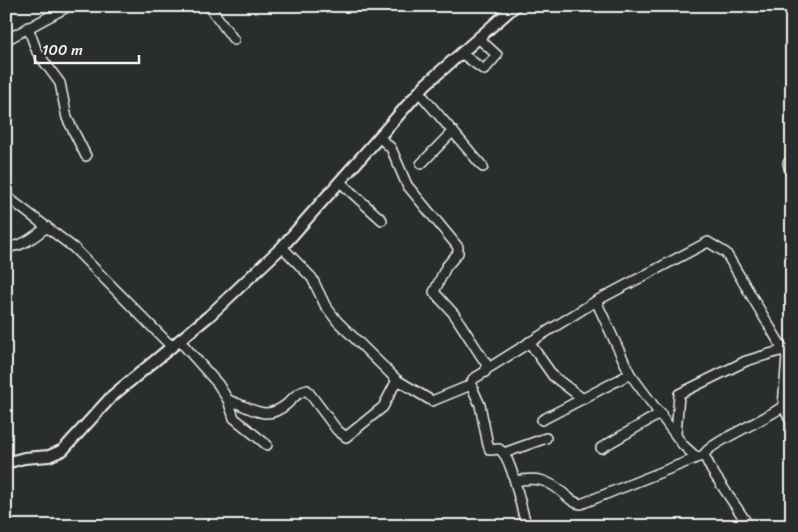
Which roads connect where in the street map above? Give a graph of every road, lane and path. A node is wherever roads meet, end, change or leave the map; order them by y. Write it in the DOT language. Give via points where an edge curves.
graph roads {
  1 [pos="69,6"];
  2 [pos="209,6"];
  3 [pos="509,8"];
  4 [pos="28,27"];
  5 [pos="478,38"];
  6 [pos="6,40"];
  7 [pos="234,40"];
  8 [pos="461,53"];
  9 [pos="419,92"];
  10 [pos="453,131"];
  11 [pos="379,137"];
  12 [pos="86,156"];
  13 [pos="788,163"];
  14 [pos="421,164"];
  15 [pos="483,167"];
  16 [pos="792,179"];
  17 [pos="340,182"];
  18 [pos="6,196"];
  19 [pos="382,220"];
  20 [pos="47,228"];
  21 [pos="6,246"];
  22 [pos="282,247"];
  23 [pos="596,301"];
  24 [pos="529,342"];
  25 [pos="175,343"];
  26 [pos="787,351"];
  27 [pos="487,369"];
  28 [pos="630,374"];
  29 [pos="397,380"];
  30 [pos="471,385"];
  31 [pos="583,399"];
  32 [pos="228,400"];
  33 [pos="783,406"];
  34 [pos="661,414"];
  35 [pos="542,420"];
  36 [pos="792,424"];
  37 [pos="676,436"];
  38 [pos="546,438"];
  39 [pos="267,446"];
  40 [pos="600,448"];
  41 [pos="504,453"];
  42 [pos="700,456"];
  43 [pos="6,463"];
  44 [pos="515,480"];
  45 [pos="527,526"];
  46 [pos="749,526"];
  1 -- 4 [label="street"];
  2 -- 7 [label="street"];
  3 -- 5 [label="street"];
  4 -- 6 [label="street"];
  4 -- 12 [label="street" via="37,52 60,83 67,118"];
  5 -- 8 [label="street"];
  5 -- 8 [label="street" via="497,56 484,70"];
  8 -- 9 [label="street"];
  9 -- 10 [label="street"];
  9 -- 11 [label="street"];
  10 -- 14 [label="street"];
  10 -- 15 [label="street"];
  11 -- 17 [label="street"];
  11 -- 27 [label="street" via="391,148 407,185 458,247 458,253 434,292 454,314 485,360"];
  13 -- 16 [label="street"];
  17 -- 19 [label="street"];
  17 -- 22 [label="street"];
  18 -- 20 [label="street"];
  20 -- 21 [label="street" via="21,244"];
  20 -- 25 [label="street" via="67,241"];
  22 -- 25 [label="street" via="217,310"];
  22 -- 29 [label="street" via="312,278 331,314"];
  23 -- 24 [label="street"];
  23 -- 26 [label="street" via="708,242 726,253"];
  23 -- 28 [label="street"];
  24 -- 27 [label="street"];
  24 -- 31 [label="street" via="553,376"];
  25 -- 32 [label="street" via="212,376"];
  25 -- 43 [label="street" via="112,396 60,452"];
  26 -- 33 [label="street"];
  26 -- 37 [label="street" via="746,361 682,392 678,399"];
  27 -- 30 [label="street" via="473,379"];
  28 -- 31 [label="street"];
  28 -- 34 [label="street"];
  29 -- 30 [label="street" via="432,401"];
  29 -- 32 [label="street" via="383,407 346,437 306,390 276,412 268,414"];
  30 -- 41 [label="street" via="480,404 488,446 490,450 499,449"];
  31 -- 35 [label="street"];
  32 -- 39 [label="street" via="234,418"];
  33 -- 36 [label="street"];
  33 -- 42 [label="street" via="711,446"];
  34 -- 37 [label="street"];
  34 -- 40 [label="street"];
  37 -- 42 [label="street"];
  38 -- 41 [label="street"];
  41 -- 44 [label="street"];
  42 -- 44 [label="street" via="580,504 545,480"];
  42 -- 46 [label="street"];
  44 -- 45 [label="street"];
}
